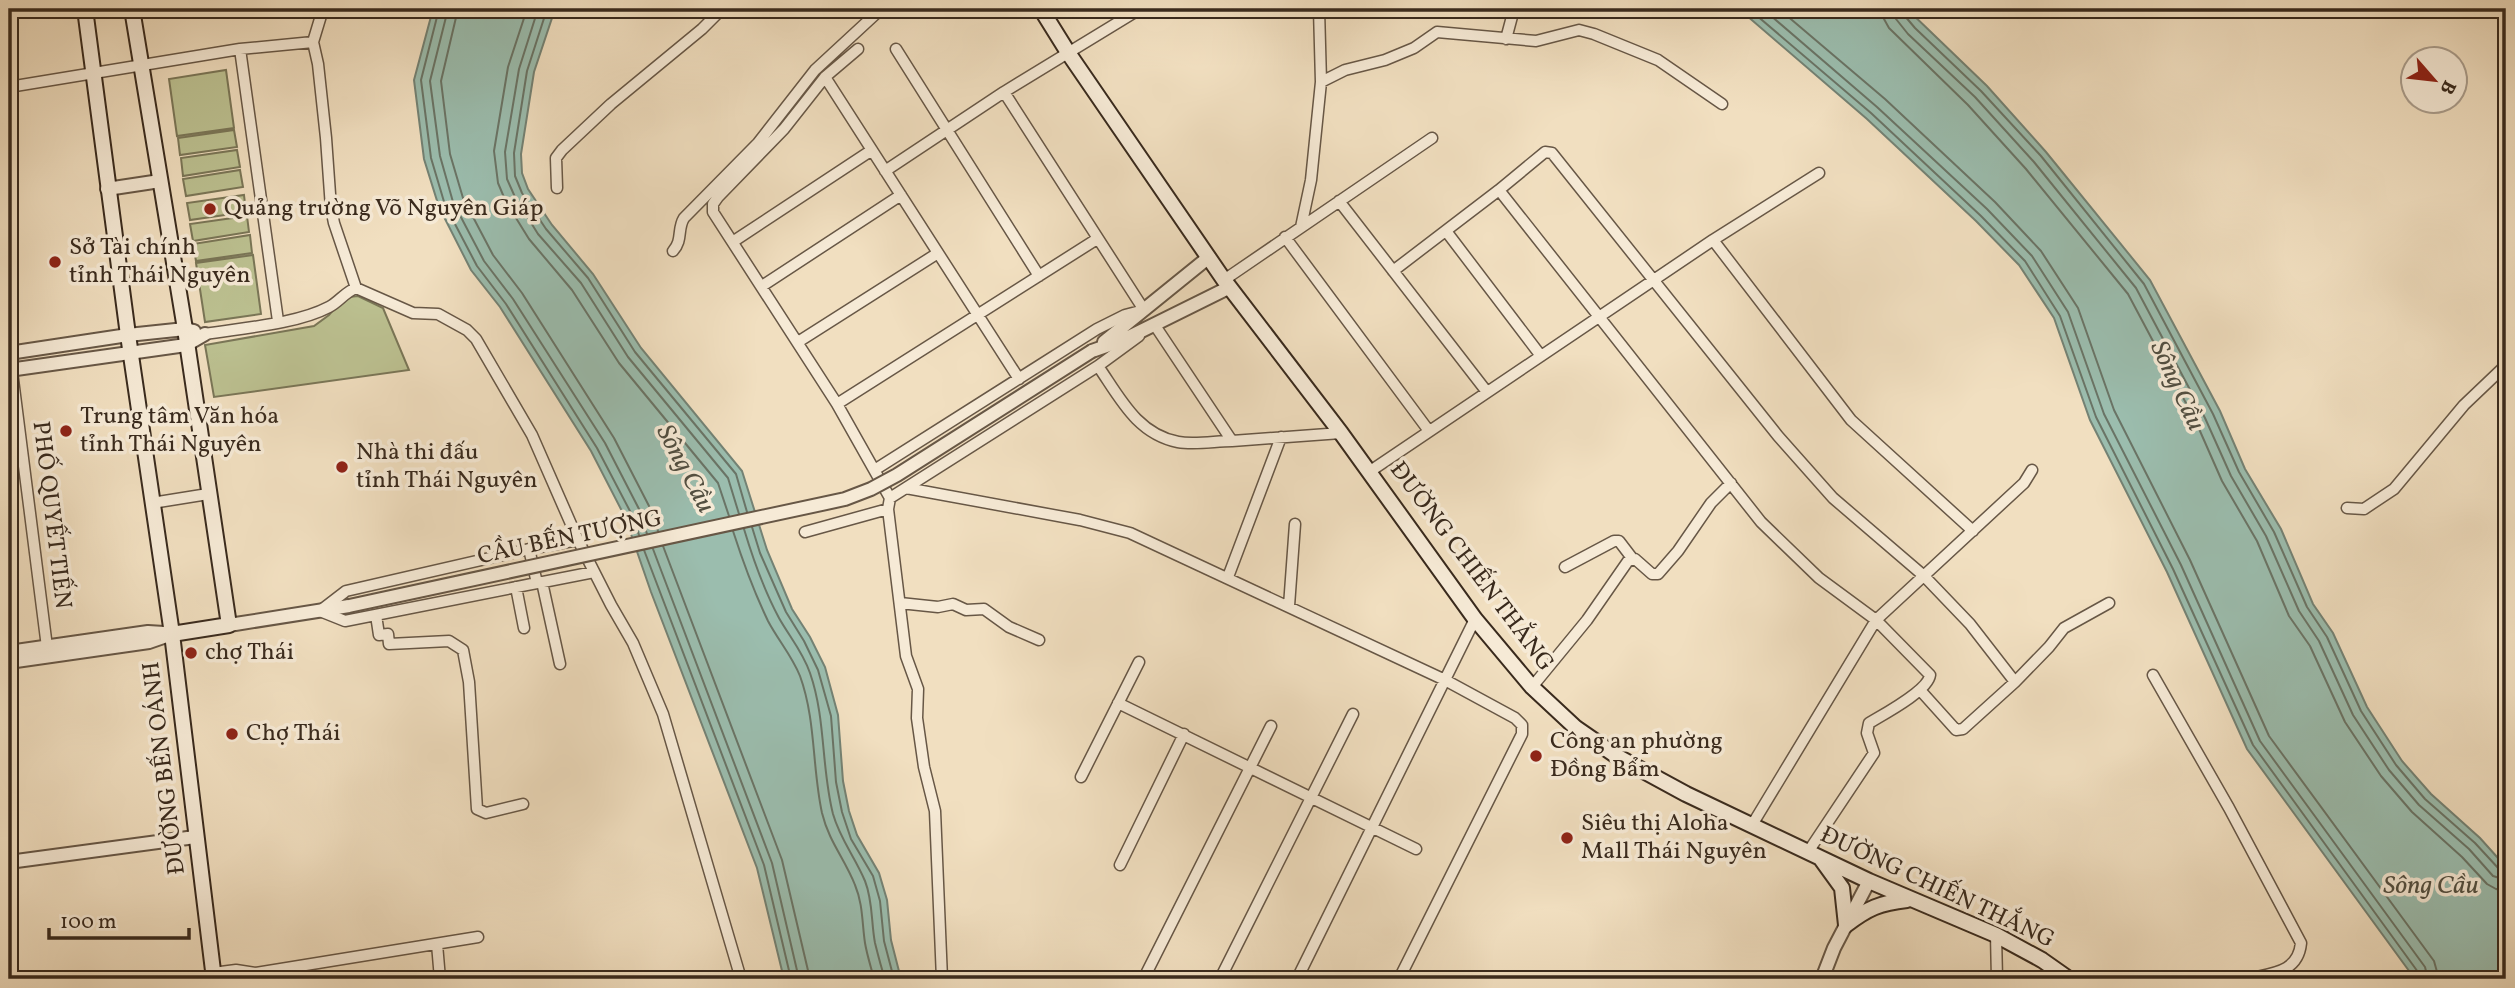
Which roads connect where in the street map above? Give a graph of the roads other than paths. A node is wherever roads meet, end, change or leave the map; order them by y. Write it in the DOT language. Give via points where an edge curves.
graph roads {
  1 [pos="85,9"];
  2 [pos="132,9"];
  3 [pos="323,9"];
  4 [pos="722,9"];
  5 [pos="881,9"];
  6 [pos="1041,9"];
  7 [pos="1140,9"];
  8 [pos="1319,9"];
  9 [pos="1514,9"];
  10 [pos="1506,39"];
  11 [pos="313,42"];
  12 [pos="240,49"];
  13 [pos="896,49"];
  14 [pos="858,50"];
  15 [pos="1069,54"];
  16 [pos="141,65"];
  17 [pos="92,73"];
  18 [pos="825,77"];
  19 [pos="1321,82"];
  20 [pos="9,87"];
  21 [pos="1004,92"];
  22 [pos="1721,104"];
  23 [pos="946,131"];
  24 [pos="1432,138"];
  25 [pos="872,150"];
  26 [pos="885,171"];
  27 [pos="1819,173"];
  28 [pos="160,181"];
  29 [pos="557,188"];
  30 [pos="107,189"];
  31 [pos="1499,190"];
  32 [pos="901,195"];
  33 [pos="1339,201"];
  34 [pos="1301,227"];
  35 [pos="1446,231"];
  36 [pos="1285,237"];
  37 [pos="1097,239"];
  38 [pos="1713,240"];
  39 [pos="734,241"];
  40 [pos="673,251"];
  41 [pos="938,253"];
  42 [pos="1209,257"];
  43 [pos="1393,271"];
  44 [pos="1039,276"];
  45 [pos="1654,280"];
  46 [pos="1227,283"];
  47 [pos="762,286"];
  48 [pos="356,288"];
  49 [pos="1144,310"];
  50 [pos="978,315"];
  51 [pos="1600,316"];
  52 [pos="278,321"];
  53 [pos="1154,324"];
  54 [pos="185,329"];
  55 [pos="205,334"];
  56 [pos="128,335"];
  57 [pos="798,342"];
  58 [pos="186,345"];
  59 [pos="9,347"];
  60 [pos="1092,351"];
  61 [pos="9,353"];
  62 [pos="131,353"];
  63 [pos="1541,356"];
  64 [pos="2506,365"];
  65 [pos="1098,366"];
  66 [pos="10,370"];
  67 [pos="1019,379"];
  68 [pos="1487,393"];
  69 [pos="837,404"];
  70 [pos="1429,431"];
  71 [pos="1341,433"];
  72 [pos="1281,437"];
  73 [pos="1232,441"];
  74 [pos="876,470"];
  75 [pos="2032,470"];
  76 [pos="1369,472"];
  77 [pos="1731,484"];
  78 [pos="906,488"];
  79 [pos="208,494"];
  80 [pos="890,498"];
  81 [pos="152,503"];
  82 [pos="2347,508"];
  83 [pos="888,509"];
  84 [pos="1295,524"];
  85 [pos="1973,531"];
  86 [pos="805,532"];
  87 [pos="578,540"];
  88 [pos="529,550"];
  89 [pos="1632,558"];
  90 [pos="1565,568"];
  91 [pos="594,572"];
  92 [pos="1924,576"];
  93 [pos="1228,577"];
  94 [pos="539,583"];
  95 [pos="516,587"];
  96 [pos="2109,603"];
  97 [pos="900,604"];
  98 [pos="1289,606"];
  99 [pos="320,611"];
  100 [pos="376,615"];
  101 [pos="1475,619"];
  102 [pos="1876,620"];
  103 [pos="229,625"];
  104 [pos="524,628"];
  105 [pos="172,634"];
  106 [pos="1038,640"];
  107 [pos="47,647"];
  108 [pos="9,652"];
  109 [pos="9,662"];
  110 [pos="1139,662"];
  111 [pos="561,664"];
  112 [pos="2153,675"];
  113 [pos="1445,680"];
  114 [pos="2015,682"];
  115 [pos="1532,687"];
  116 [pos="1920,690"];
  117 [pos="1118,703"];
  118 [pos="1353,714"];
  119 [pos="1271,726"];
  120 [pos="1184,734"];
  121 [pos="1250,767"];
  122 [pos="1080,777"];
  123 [pos="1311,796"];
  124 [pos="523,804"];
  125 [pos="1752,825"];
  126 [pos="1373,826"];
  127 [pos="195,837"];
  128 [pos="1416,849"];
  129 [pos="1814,855"];
  130 [pos="9,862"];
  131 [pos="1119,865"];
  132 [pos="1868,881"];
  133 [pos="1908,900"];
  134 [pos="1846,925"];
  135 [pos="1996,935"];
  136 [pos="478,937"];
  137 [pos="437,944"];
  138 [pos="214,976"];
  139 [pos="440,979"];
  140 [pos="741,979"];
  141 [pos="942,979"];
  142 [pos="1147,979"];
  143 [pos="1220,979"];
  144 [pos="1297,979"];
  145 [pos="1399,979"];
  146 [pos="1822,979"];
  147 [pos="1997,979"];
  148 [pos="2069,979"];
  149 [pos="2248,979"];
  1 -- 17 [label="main road, ĐƯỜNG BẾN OÁNH"];
  2 -- 16 [label="main road"];
  3 -- 11 [label="street"];
  4 -- 29 [label="street" via="562,150 556,158"];
  5 -- 40 [label="street" via="815,70 769,130 684,218"];
  6 -- 15 [label="main road, ĐƯỜNG CHIẾN THẮNG"];
  7 -- 15 [label="street"];
  8 -- 19 [label="street"];
  9 -- 10 [label="street"];
  10 -- 19 [label="street" via="1437,32 1414,48"];
  10 -- 22 [label="street" via="1543,40 1587,31 1658,60"];
  11 -- 12 [label="street"];
  11 -- 48 [label="street" via="331,208"];
  12 -- 16 [label="street"];
  12 -- 52 [label="street"];
  13 -- 23 [label="street"];
  14 -- 18 [label="street"];
  15 -- 21 [label="street"];
  15 -- 42 [label="main road, ĐƯỜNG CHIẾN THẮNG"];
  16 -- 17 [label="street"];
  16 -- 28 [label="main road"];
  17 -- 20 [label="street"];
  17 -- 30 [label="main road, ĐƯỜNG BẾN OÁNH"];
  18 -- 25 [label="street"];
  18 -- 39 [label="street" via="784,129 713,204 717,221"];
  19 -- 34 [label="street"];
  21 -- 23 [label="street"];
  21 -- 37 [label="street"];
  23 -- 26 [label="street"];
  23 -- 44 [label="street"];
  24 -- 33 [label="street"];
  25 -- 26 [label="street"];
  25 -- 39 [label="street"];
  26 -- 32 [label="street"];
  27 -- 38 [label="street"];
  28 -- 30 [label="street"];
  28 -- 54 [label="main road"];
  30 -- 56 [label="main road, ĐƯỜNG BẾN OÁNH"];
  31 -- 35 [label="street"];
  31 -- 45 [label="street" via="1550,152"];
  31 -- 51 [label="street"];
  32 -- 41 [label="street"];
  32 -- 47 [label="street"];
  33 -- 34 [label="street"];
  33 -- 43 [label="street"];
  34 -- 36 [label="street"];
  35 -- 43 [label="street"];
  35 -- 63 [label="street"];
  36 -- 46 [label="street"];
  36 -- 70 [label="street"];
  37 -- 44 [label="street"];
  37 -- 49 [label="street"];
  38 -- 45 [label="street"];
  38 -- 85 [label="street" via="1851,420"];
  39 -- 47 [label="street"];
  41 -- 50 [label="street"];
  41 -- 57 [label="street"];
  42 -- 46 [label="main road, ĐƯỜNG CHIẾN THẮNG"];
  42 -- 49 [label="street"];
  43 -- 68 [label="street"];
  44 -- 50 [label="street"];
  45 -- 51 [label="street"];
  45 -- 92 [label="street" via="1833,498"];
  46 -- 53 [label="street"];
  46 -- 71 [label="main road, ĐƯỜNG CHIẾN THẮNG"];
  47 -- 57 [label="street"];
  48 -- 52 [label="street" via="332,306"];
  48 -- 87 [label="street" via="413,313 438,314 476,338 532,435"];
  49 -- 60 [label="street"];
  49 -- 67 [label="street" via="1097,329"];
  50 -- 67 [label="street"];
  50 -- 69 [label="street"];
  51 -- 63 [label="street"];
  51 -- 77 [label="street"];
  52 -- 55 [label="street"];
  53 -- 60 [label="street"];
  53 -- 65 [label="street"];
  53 -- 73 [label="street"];
  54 -- 55 [label="street"];
  54 -- 56 [label="street"];
  54 -- 58 [label="main road"];
  55 -- 58 [label="street"];
  56 -- 61 [label="street"];
  56 -- 62 [label="main road, ĐƯỜNG BẾN OÁNH"];
  57 -- 69 [label="street"];
  58 -- 62 [label="street"];
  58 -- 79 [label="main road"];
  59 -- 61 [label="street, PHỐ QUYẾT TIẾN"];
  60 -- 99 [label="street, CẦU BẾN TƯỢNG, bridge" via="891,478 845,499"];
  61 -- 66 [label="street, PHỐ QUYẾT TIẾN"];
  62 -- 66 [label="street"];
  62 -- 81 [label="main road, ĐƯỜNG BẾN OÁNH"];
  63 -- 68 [label="street"];
  64 -- 82 [label="street" via="2463,405 2394,489 2364,509"];
  65 -- 73 [label="street" via="1147,430 1179,442"];
  65 -- 78 [label="street"];
  66 -- 107 [label="street, PHỐ QUYẾT TIẾN"];
  67 -- 74 [label="street"];
  68 -- 70 [label="street"];
  69 -- 74 [label="street"];
  70 -- 76 [label="street"];
  71 -- 72 [label="street"];
  71 -- 76 [label="main road, ĐƯỜNG CHIẾN THẮNG"];
  72 -- 73 [label="street"];
  72 -- 93 [label="street"];
  74 -- 80 [label="street"];
  75 -- 85 [label="street" via="2025,483"];
  76 -- 101 [label="main road, ĐƯỜNG CHIẾN THẮNG"];
  77 -- 89 [label="street" via="1711,503 1658,574"];
  77 -- 102 [label="street" via="1761,522 1819,578"];
  78 -- 80 [label="street"];
  78 -- 93 [label="street" via="1130,533"];
  79 -- 81 [label="street"];
  79 -- 103 [label="main road"];
  80 -- 83 [label="street"];
  81 -- 105 [label="main road, ĐƯỜNG BẾN OÁNH"];
  83 -- 86 [label="street"];
  83 -- 97 [label="street"];
  84 -- 98 [label="street"];
  85 -- 92 [label="street"];
  87 -- 88 [label="street"];
  87 -- 91 [label="street"];
  88 -- 94 [label="street"];
  88 -- 99 [label="street" via="346,591"];
  89 -- 90 [label="street" via="1614,541"];
  89 -- 115 [label="street"];
  91 -- 94 [label="street"];
  91 -- 140 [label="street" via="633,643 663,714"];
  92 -- 102 [label="street"];
  92 -- 114 [label="street" via="1970,624"];
  93 -- 98 [label="street"];
  94 -- 95 [label="street"];
  94 -- 111 [label="street"];
  95 -- 100 [label="street"];
  95 -- 104 [label="street"];
  96 -- 114 [label="street" via="2064,628"];
  97 -- 106 [label="street" via="984,609"];
  97 -- 141 [label="street" via="906,656 918,689 917,718 935,811"];
  98 -- 113 [label="street"];
  99 -- 100 [label="street" via="345,621"];
  99 -- 103 [label="street, CẦU BẾN TƯỢNG"];
  100 -- 124 [label="street" via="379,635 388,634 389,644 449,640 463,650 470,682 477,809 486,813"];
  101 -- 113 [label="street"];
  101 -- 115 [label="main road, ĐƯỜNG CHIẾN THẮNG"];
  102 -- 116 [label="street" via="1930,675"];
  102 -- 125 [label="street"];
  103 -- 105 [label="main road"];
  105 -- 107 [label="street" via="148,632"];
  105 -- 109 [label="street" via="149,642"];
  105 -- 127 [label="main road, ĐƯỜNG BẾN OÁNH"];
  107 -- 108 [label="street"];
  110 -- 117 [label="street"];
  112 -- 149 [label="street" via="2301,943 2300,954 2284,971"];
  113 -- 126 [label="street"];
  113 -- 145 [label="street" via="1515,718 1522,725 1522,734"];
  114 -- 116 [label="street" via="1959,730"];
  115 -- 125 [label="main road, ĐƯỜNG CHIẾN THẮNG" via="1576,729 1618,757"];
  116 -- 129 [label="street" via="1869,723 1867,733 1874,753"];
  117 -- 120 [label="street"];
  117 -- 122 [label="street"];
  118 -- 123 [label="street"];
  119 -- 121 [label="street"];
  120 -- 121 [label="street"];
  120 -- 131 [label="street"];
  121 -- 123 [label="street"];
  121 -- 142 [label="street"];
  123 -- 126 [label="street"];
  123 -- 143 [label="street"];
  125 -- 129 [label="main road, ĐƯỜNG CHIẾN THẮNG"];
  126 -- 128 [label="street"];
  126 -- 144 [label="street"];
  127 -- 130 [label="street"];
  127 -- 138 [label="main road, ĐƯỜNG BẾN OÁNH"];
  129 -- 132 [label="main road, ĐƯỜNG CHIẾN THẮNG"];
  129 -- 134 [label="main road" via="1842,888"];
  132 -- 133 [label="main road, ĐƯỜNG CHIẾN THẮNG"];
  132 -- 134 [label="street"];
  133 -- 134 [label="main road" via="1881,903"];
  133 -- 135 [label="main road, ĐƯỜNG CHIẾN THẮNG"];
  134 -- 146 [label="street"];
  135 -- 147 [label="street"];
  135 -- 148 [label="main road, ĐƯỜNG CHIẾN THẮNG"];
  136 -- 137 [label="street"];
  137 -- 138 [label="street" via="256,974 240,970"];
  137 -- 139 [label="street"];
}
